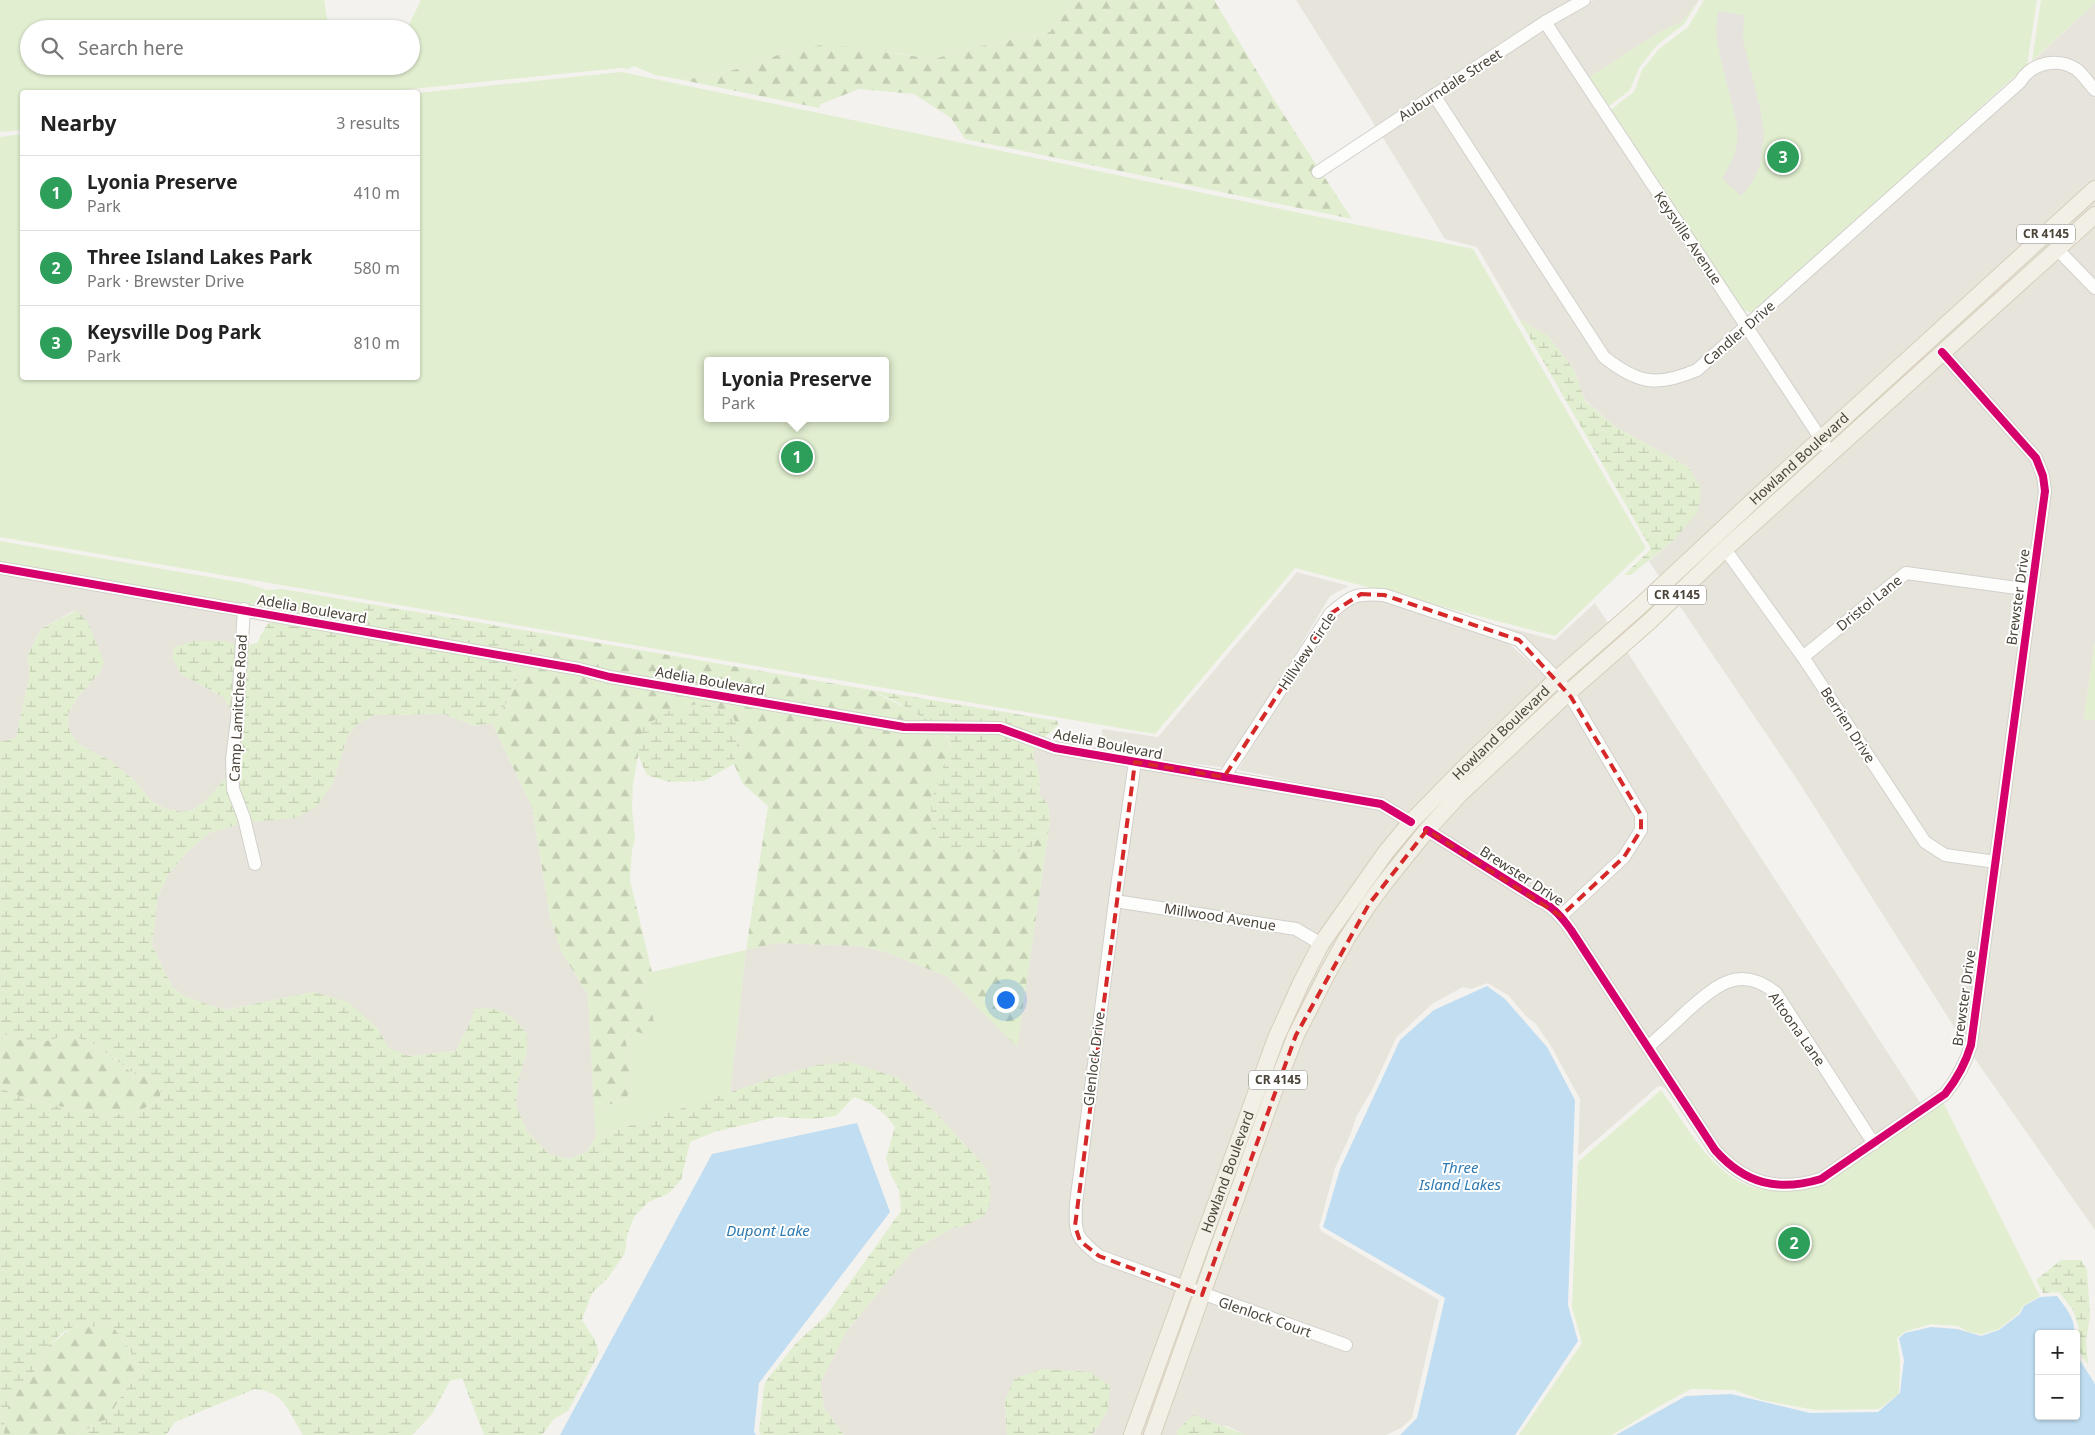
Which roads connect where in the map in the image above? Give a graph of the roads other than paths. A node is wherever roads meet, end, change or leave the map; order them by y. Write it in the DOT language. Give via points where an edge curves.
graph roads {
  1 [pos="1584,0"];
  2 [pos="1545,22"];
  3 [pos="2095,90"];
  4 [pos="1434,95"];
  5 [pos="1318,172"];
  6 [pos="2095,189"];
  7 [pos="2095,215"];
  8 [pos="2058,249"];
  9 [pos="2095,288"];
  10 [pos="1747,327"];
  11 [pos="1942,352"];
  12 [pos="1821,439"];
  13 [pos="1832,454"];
  14 [pos="1725,549"];
  15 [pos="0,568"];
  16 [pos="2032,590"];
  17 [pos="244,609"];
  18 [pos="1803,657"];
  19 [pos="1557,679"];
  20 [pos="1568,693"];
  21 [pos="1135,762"];
  22 [pos="1224,776"];
  23 [pos="1411,822"];
  24 [pos="1427,830"];
  25 [pos="1409,852"];
  26 [pos="1996,862"];
  27 [pos="255,864"];
  28 [pos="1115,901"];
  29 [pos="1560,916"];
  30 [pos="1321,944"];
  31 [pos="1648,1047"];
  32 [pos="1874,1144"];
  33 [pos="1185,1289"];
  34 [pos="1202,1295"];
  35 [pos="1346,1345"];
  36 [pos="1132,1435"];
  37 [pos="1152,1435"];
  1 -- 2 [label="street, Auburndale Street"];
  2 -- 4 [label="street, Auburndale Street"];
  2 -- 10 [label="street, Keysville Avenue"];
  3 -- 10 [label="street, Candler Drive" via="2077,70 2066,64 2045,63 2035,67"];
  4 -- 5 [label="street, Auburndale Street"];
  4 -- 10 [label="street, Candler Drive" via="1604,357 1623,372 1639,379 1675,379 1697,370"];
  6 -- 12 [label="main road, Howland Boulevard / CR 4145"];
  7 -- 8 [label="main road, Howland Boulevard / CR 4145"];
  8 -- 9 [label="street"];
  8 -- 11 [label="main road, Howland Boulevard / CR 4145"];
  10 -- 12 [label="street, Keysville Avenue"];
  11 -- 13 [label="main road, Howland Boulevard / CR 4145"];
  11 -- 16 [label="street, Brewster Drive" via="2036,458 2043,476 2045,491"];
  12 -- 13 [label="street, Keysville Avenue"];
  12 -- 19 [label="main road, Howland Boulevard / CR 4145"];
  13 -- 14 [label="main road, Howland Boulevard / CR 4145"];
  14 -- 18 [label="street, Berrien Drive"];
  14 -- 20 [label="main road, Howland Boulevard / CR 4145"];
  15 -- 17 [label="street, Adelia Boulevard"];
  16 -- 18 [label="street, Dristol Lane" via="1906,573"];
  16 -- 26 [label="street, Brewster Drive"];
  17 -- 21 [label="street, Adelia Boulevard" via="610,677 904,727 1000,728 1055,748"];
  17 -- 27 [label="street, Camp Lamitchee Road" via="232,758 233,789"];
  18 -- 26 [label="street, Berrien Drive" via="1925,842 1944,855"];
  19 -- 20 [label="street, Hillview Circle"];
  19 -- 22 [label="street, Hillview Circle" via="1519,640 1384,595 1361,594 1344,601 1330,614"];
  19 -- 23 [label="main road, Howland Boulevard / CR 4145"];
  20 -- 24 [label="main road, Howland Boulevard / CR 4145" via="1460,794"];
  20 -- 29 [label="street" via="1641,815 1641,830 1624,857"];
  21 -- 22 [label="street, Adelia Boulevard"];
  21 -- 28 [label="street, Glenlock Drive"];
  22 -- 23 [label="street, Adelia Boulevard" via="1381,804"];
  23 -- 25 [label="main road" via="1412,835 1407,840"];
  23 -- 30 [label="main road, Howland Boulevard / CR 4145" via="1380,859"];
  24 -- 25 [label="main road, Howland Boulevard / CR 4145"];
  24 -- 29 [label="street, Brewster Drive" via="1546,903"];
  25 -- 34 [label="main road, Howland Boulevard / CR 4145" via="1360,917 1296,1035"];
  26 -- 32 [label="street, Brewster Drive" via="1971,1045 1964,1067 1944,1094"];
  28 -- 30 [label="street, Millwood Avenue" via="1296,928"];
  28 -- 33 [label="street, Glenlock Drive" via="1075,1226 1080,1241 1098,1256"];
  29 -- 31 [label="street, Brewster Drive"];
  30 -- 33 [label="main road, Howland Boulevard / CR 4145" via="1276,1038"];
  31 -- 32 [label="street, Brewster Drive" via="1715,1150 1744,1175 1762,1182 1802,1184 1821,1179"];
  31 -- 32 [label="street, Altoona Lane" via="1713,988 1726,981 1745,978 1766,985 1776,993"];
  33 -- 34 [label="street, Glenlock Court"];
  33 -- 36 [label="main road, Howland Boulevard / CR 4145"];
  34 -- 35 [label="street, Glenlock Court"];
  34 -- 37 [label="main road, Howland Boulevard / CR 4145"];
}
